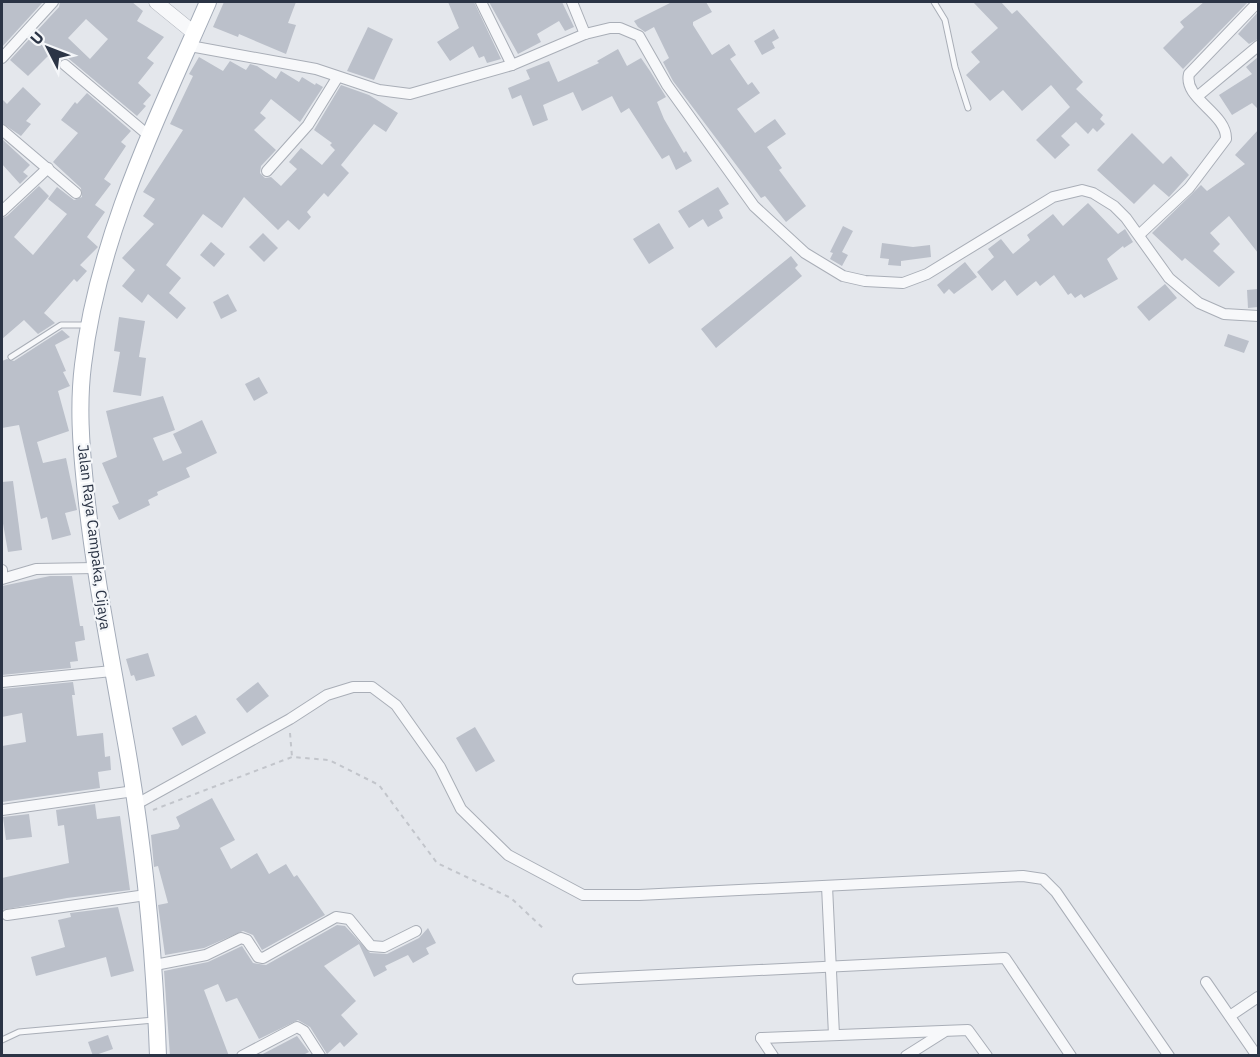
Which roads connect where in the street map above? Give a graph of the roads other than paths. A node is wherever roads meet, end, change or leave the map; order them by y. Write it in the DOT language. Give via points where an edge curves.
graph roads {
  1 [pos="53,2"];
  2 [pos="156,2"];
  3 [pos="208,2"];
  4 [pos="481,2"];
  5 [pos="572,2"];
  6 [pos="934,2"];
  7 [pos="1258,2"];
  8 [pos="585,34"];
  9 [pos="192,40"];
  10 [pos="1258,46"];
  11 [pos="2,58"];
  12 [pos="65,65"];
  13 [pos="512,65"];
  14 [pos="337,78"];
  15 [pos="1198,96"];
  16 [pos="968,108"];
  17 [pos="2,130"];
  18 [pos="148,135"];
  19 [pos="48,168"];
  20 [pos="267,171"];
  21 [pos="76,193"];
  22 [pos="2,211"];
  23 [pos="1139,235"];
  24 [pos="1258,316"];
  25 [pos="89,325"];
  26 [pos="10,357"];
  27 [pos="95,568"];
  28 [pos="2,570"];
  29 [pos="2,579"];
  30 [pos="112,671"];
  31 [pos="2,682"];
  32 [pos="135,804"];
  33 [pos="2,810"];
  34 [pos="827,886"];
  35 [pos="146,895"];
  36 [pos="7,915"];
  37 [pos="416,931"];
  38 [pos="155,965"];
  39 [pos="831,966"];
  40 [pos="578,978"];
  41 [pos="1206,982"];
  42 [pos="1258,997"];
  43 [pos="1230,1016"];
  44 [pos="157,1020"];
  45 [pos="945,1031"];
  46 [pos="834,1035"];
  47 [pos="2,1040"];
  48 [pos="158,1056"];
  49 [pos="242,1056"];
  50 [pos="320,1056"];
  51 [pos="773,1056"];
  52 [pos="906,1056"];
  53 [pos="987,1056"];
  54 [pos="1071,1056"];
  55 [pos="1169,1056"];
  56 [pos="1257,1056"];
  1 -- 11 [label="street"];
  2 -- 9 [label="street"];
  3 -- 9 [label="main road, Jalan Raya Campaka, Cijaya"];
  4 -- 13 [label="street"];
  5 -- 8 [label="street"];
  6 -- 16 [label="lane" via="945,20"];
  7 -- 15 [label="street" via="1193,67 1188,79"];
  8 -- 13 [label="street"];
  8 -- 23 [label="street" via="620,28 639,36 667,85 754,206 805,253 843,276 903,283 927,274 1006,224 1068,192 1082,190 1104,199"];
  9 -- 14 [label="street"];
  9 -- 18 [label="main road, Jalan Raya Campaka, Cijaya"];
  10 -- 15 [label="street"];
  12 -- 18 [label="street"];
  13 -- 14 [label="street" via="411,94"];
  14 -- 20 [label="street" via="308,125"];
  15 -- 23 [label="street" via="1219,121 1226,139 1189,188"];
  17 -- 19 [label="street"];
  18 -- 25 [label="main road, Jalan Raya Campaka, Cijaya" via="110,246"];
  19 -- 21 [label="street"];
  19 -- 22 [label="street"];
  23 -- 24 [label="street" via="1169,278 1199,303 1224,314"];
  25 -- 26 [label="lane" via="61,325"];
  25 -- 27 [label="main road, Jalan Raya Campaka, Cijaya" via="80,414"];
  27 -- 29 [label="street" via="36,569"];
  27 -- 30 [label="main road, Jalan Raya Campaka, Cijaya"];
  28 -- 29 [label="street"];
  30 -- 31 [label="street"];
  30 -- 32 [label="main road, Jalan Raya Campaka, Cijaya"];
  32 -- 33 [label="street"];
  32 -- 34 [label="street" via="327,695 353,687 372,687 396,705 440,767 461,809 481,830 508,855 583,895"];
  32 -- 35 [label="main road, Jalan Raya Campaka, Cijaya"];
  34 -- 39 [label="street"];
  34 -- 55 [label="street" via="1023,876 1043,879 1056,892"];
  35 -- 36 [label="street"];
  35 -- 38 [label="main road, Jalan Raya Campaka, Cijaya"];
  37 -- 38 [label="street" via="384,947 371,946 349,919 336,917 263,958 243,938 206,955"];
  38 -- 44 [label="main road, Jalan Raya Campaka, Cijaya"];
  39 -- 40 [label="street"];
  39 -- 46 [label="street"];
  39 -- 54 [label="street" via="1005,958"];
  41 -- 43 [label="street"];
  42 -- 43 [label="street"];
  43 -- 56 [label="street"];
  44 -- 47 [label="lane" via="19,1032"];
  44 -- 48 [label="main road, Jalan Raya Campaka, Cijaya"];
  45 -- 46 [label="street"];
  45 -- 52 [label="street"];
  45 -- 53 [label="street" via="968,1030"];
  46 -- 51 [label="street" via="762,1038"];
  49 -- 50 [label="street" via="297,1028 304,1031"];
}
